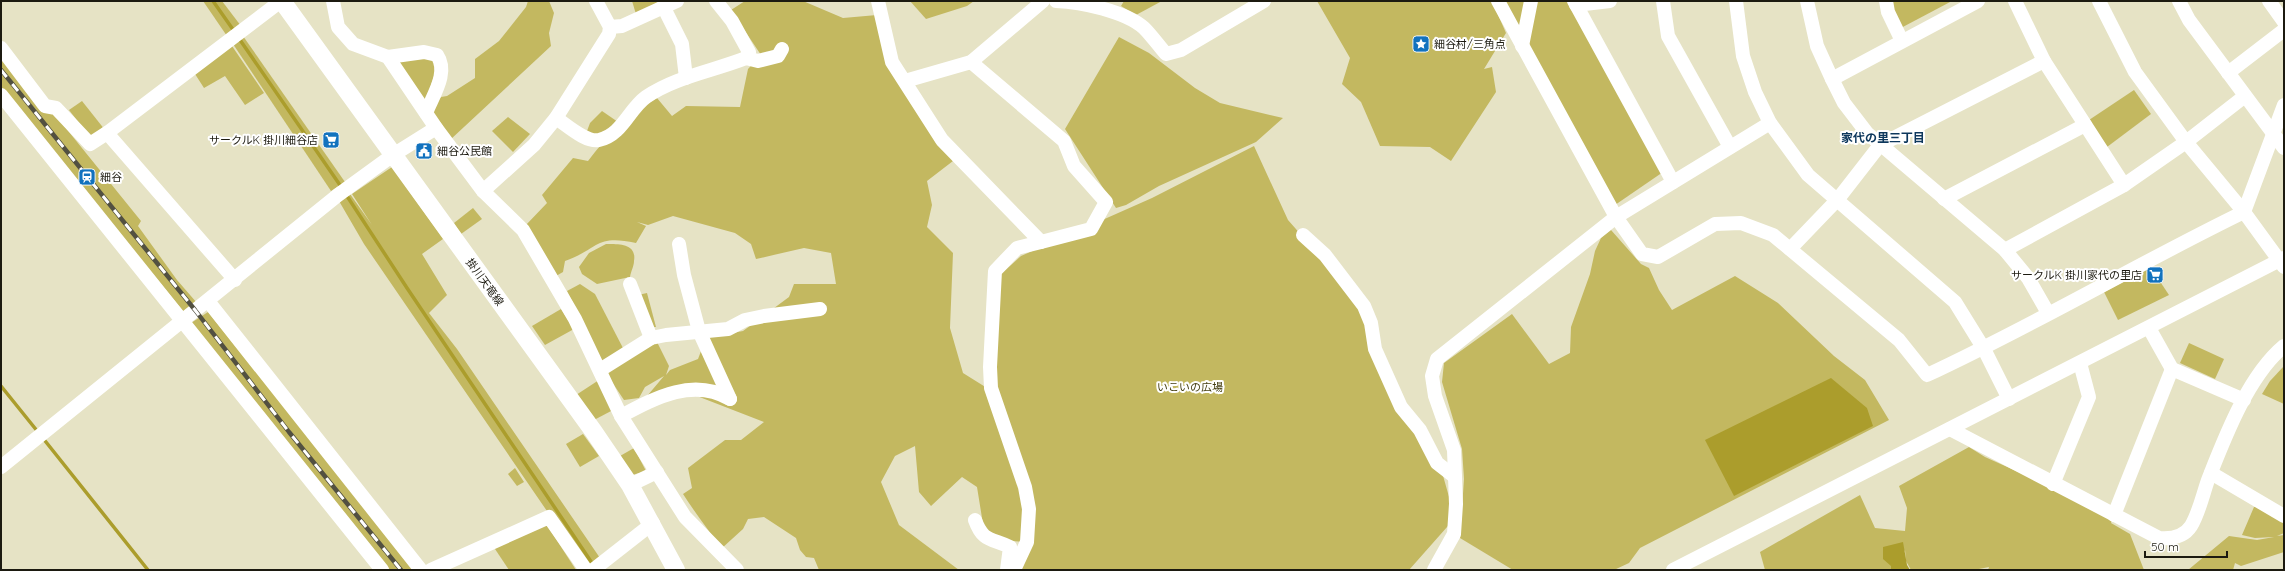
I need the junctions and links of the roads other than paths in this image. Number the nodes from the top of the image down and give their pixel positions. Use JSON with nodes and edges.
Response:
{"nodes":[{"id":1,"x":281,"y":1,"type":"edge"},
{"id":2,"x":333,"y":1,"type":"edge"},
{"id":3,"x":596,"y":1,"type":"edge"},
{"id":4,"x":677,"y":1,"type":"edge"},
{"id":5,"x":716,"y":1,"type":"edge"},
{"id":6,"x":878,"y":1,"type":"edge"},
{"id":7,"x":1043,"y":1,"type":"edge"},
{"id":8,"x":1056,"y":1,"type":"edge"},
{"id":9,"x":1264,"y":1,"type":"edge"},
{"id":10,"x":1498,"y":1,"type":"edge"},
{"id":11,"x":1531,"y":1,"type":"edge"},
{"id":12,"x":1610,"y":1,"type":"edge"},
{"id":13,"x":1663,"y":1,"type":"edge"},
{"id":14,"x":1736,"y":1,"type":"edge"},
{"id":15,"x":1807,"y":1,"type":"edge"},
{"id":16,"x":1886,"y":1,"type":"edge"},
{"id":17,"x":1978,"y":1,"type":"edge"},
{"id":18,"x":2015,"y":1,"type":"edge"},
{"id":19,"x":2099,"y":1,"type":"edge"},
{"id":20,"x":2179,"y":1,"type":"edge"},
{"id":21,"x":2269,"y":1,"type":"edge"},
{"id":22,"x":1575,"y":3,"type":"edge"},
{"id":23,"x":664,"y":8,"type":"junction"},
{"id":24,"x":2284,"y":22,"type":"edge"},
{"id":25,"x":610,"y":27,"type":"junction"},
{"id":26,"x":2284,"y":30,"type":"edge"},
{"id":27,"x":1902,"y":41,"type":"junction"},
{"id":28,"x":1522,"y":46,"type":"junction"},
{"id":29,"x":1,"y":48,"type":"edge"},
{"id":30,"x":782,"y":49,"type":"dead end"},
{"id":31,"x":388,"y":57,"type":"junction"},
{"id":32,"x":746,"y":58,"type":"junction"},
{"id":33,"x":2044,"y":61,"type":"junction"},
{"id":34,"x":971,"y":62,"type":"junction"},
{"id":35,"x":2228,"y":73,"type":"junction"},
{"id":36,"x":686,"y":78,"type":"junction"},
{"id":37,"x":1832,"y":79,"type":"junction"},
{"id":38,"x":905,"y":81,"type":"junction"},
{"id":39,"x":1,"y":95,"type":"edge"},
{"id":40,"x":2244,"y":96,"type":"junction"},
{"id":41,"x":2284,"y":105,"type":"edge"},
{"id":42,"x":426,"y":113,"type":"junction"},
{"id":43,"x":556,"y":118,"type":"junction"},
{"id":44,"x":1770,"y":123,"type":"junction"},
{"id":45,"x":2085,"y":125,"type":"junction"},
{"id":46,"x":436,"y":128,"type":"junction"},
{"id":47,"x":107,"y":133,"type":"junction"},
{"id":48,"x":2272,"y":133,"type":"junction"},
{"id":49,"x":2186,"y":142,"type":"junction"},
{"id":50,"x":1880,"y":145,"type":"junction"},
{"id":51,"x":1730,"y":147,"type":"junction"},
{"id":52,"x":2284,"y":148,"type":"edge"},
{"id":53,"x":393,"y":155,"type":"junction"},
{"id":54,"x":1673,"y":182,"type":"junction"},
{"id":55,"x":2124,"y":185,"type":"junction"},
{"id":56,"x":483,"y":191,"type":"junction"},
{"id":57,"x":1944,"y":198,"type":"junction"},
{"id":58,"x":1838,"y":199,"type":"junction"},
{"id":59,"x":2244,"y":212,"type":"junction"},
{"id":60,"x":1616,"y":217,"type":"junction"},
{"id":61,"x":1303,"y":235,"type":"dead end"},
{"id":62,"x":1041,"y":242,"type":"junction"},
{"id":63,"x":679,"y":244,"type":"dead end"},
{"id":64,"x":1790,"y":249,"type":"junction"},
{"id":65,"x":2005,"y":250,"type":"junction"},
{"id":66,"x":2282,"y":262,"type":"edge"},
{"id":67,"x":235,"y":280,"type":"junction"},
{"id":68,"x":630,"y":284,"type":"dead end"},
{"id":69,"x":208,"y":301,"type":"junction"},
{"id":70,"x":820,"y":309,"type":"dead end"},
{"id":71,"x":2048,"y":313,"type":"junction"},
{"id":72,"x":182,"y":321,"type":"junction"},
{"id":73,"x":2149,"y":328,"type":"junction"},
{"id":74,"x":699,"y":331,"type":"junction"},
{"id":75,"x":651,"y":338,"type":"junction"},
{"id":76,"x":2284,"y":346,"type":"edge"},
{"id":77,"x":1984,"y":349,"type":"junction"},
{"id":78,"x":2080,"y":363,"type":"junction"},
{"id":79,"x":2172,"y":369,"type":"junction"},
{"id":80,"x":600,"y":370,"type":"junction"},
{"id":81,"x":2010,"y":399,"type":"junction"},
{"id":82,"x":2244,"y":400,"type":"junction"},
{"id":83,"x":621,"y":416,"type":"junction"},
{"id":84,"x":1950,"y":429,"type":"junction"},
{"id":85,"x":1,"y":467,"type":"edge"},
{"id":86,"x":657,"y":472,"type":"junction"},
{"id":87,"x":2211,"y":473,"type":"junction"},
{"id":88,"x":1455,"y":477,"type":"junction"},
{"id":89,"x":2053,"y":484,"type":"junction"},
{"id":90,"x":630,"y":485,"type":"junction"},
{"id":91,"x":2114,"y":515,"type":"junction"},
{"id":92,"x":2284,"y":516,"type":"edge"},
{"id":93,"x":975,"y":520,"type":"dead end"},
{"id":94,"x":653,"y":523,"type":"junction"},
{"id":95,"x":598,"y":566,"type":"edge"},
{"id":96,"x":382,"y":570,"type":"edge"},
{"id":97,"x":421,"y":570,"type":"edge"},
{"id":98,"x":431,"y":570,"type":"edge"},
{"id":99,"x":586,"y":570,"type":"edge"},
{"id":100,"x":676,"y":570,"type":"edge"},
{"id":101,"x":737,"y":570,"type":"edge"},
{"id":102,"x":1007,"y":570,"type":"edge"},
{"id":103,"x":1014,"y":570,"type":"edge"},
{"id":104,"x":1434,"y":570,"type":"edge"},
{"id":105,"x":1673,"y":570,"type":"edge"}],
"edges":[{"from":1,"to":47,"type":"street"},
{"from":1,"to":53,"type":"main road","name":"掛川天竜線"},
{"from":2,"to":31,"type":"street"},
{"from":3,"to":25,"type":"street"},
{"from":4,"to":23,"type":"street"},
{"from":5,"to":32,"type":"street"},
{"from":6,"to":38,"type":"street"},
{"from":7,"to":34,"type":"street"},
{"from":8,"to":9,"type":"street"},
{"from":10,"to":28,"type":"street"},
{"from":11,"to":28,"type":"street"},
{"from":12,"to":22,"type":"street"},
{"from":13,"to":51,"type":"street"},
{"from":14,"to":44,"type":"street"},
{"from":15,"to":37,"type":"street"},
{"from":16,"to":27,"type":"street"},
{"from":17,"to":27,"type":"street"},
{"from":18,"to":33,"type":"street"},
{"from":19,"to":49,"type":"street"},
{"from":20,"to":35,"type":"street"},
{"from":21,"to":24,"type":"street"},
{"from":22,"to":54,"type":"street"},
{"from":23,"to":25,"type":"street"},
{"from":23,"to":36,"type":"street"},
{"from":25,"to":43,"type":"street"},
{"from":26,"to":35,"type":"street"},
{"from":27,"to":37,"type":"street"},
{"from":28,"to":60,"type":"street"},
{"from":29,"to":47,"type":"street"},
{"from":30,"to":32,"type":"street"},
{"from":31,"to":42,"type":"street"},
{"from":31,"to":42,"type":"street"},
{"from":32,"to":36,"type":"street"},
{"from":33,"to":45,"type":"street"},
{"from":33,"to":50,"type":"street"},
{"from":34,"to":38,"type":"street"},
{"from":34,"to":62,"type":"street"},
{"from":35,"to":40,"type":"street"},
{"from":36,"to":43,"type":"street"},
{"from":37,"to":50,"type":"street"},
{"from":38,"to":62,"type":"street"},
{"from":39,"to":72,"type":"street"},
{"from":40,"to":48,"type":"street"},
{"from":40,"to":49,"type":"street"},
{"from":41,"to":48,"type":"street"},
{"from":42,"to":46,"type":"street"},
{"from":43,"to":56,"type":"street"},
{"from":44,"to":51,"type":"street"},
{"from":44,"to":58,"type":"street"},
{"from":45,"to":55,"type":"street"},
{"from":45,"to":57,"type":"street"},
{"from":46,"to":53,"type":"street"},
{"from":46,"to":56,"type":"street"},
{"from":47,"to":67,"type":"street"},
{"from":48,"to":52,"type":"street"},
{"from":48,"to":59,"type":"street"},
{"from":49,"to":55,"type":"street"},
{"from":49,"to":59,"type":"street"},
{"from":50,"to":57,"type":"street"},
{"from":50,"to":58,"type":"street"},
{"from":51,"to":54,"type":"street"},
{"from":53,"to":67,"type":"street"},
{"from":53,"to":90,"type":"main road","name":"掛川天竜線"},
{"from":54,"to":60,"type":"street"},
{"from":55,"to":65,"type":"street"},
{"from":56,"to":80,"type":"street"},
{"from":57,"to":65,"type":"street"},
{"from":58,"to":64,"type":"street"},
{"from":58,"to":77,"type":"street"},
{"from":59,"to":66,"type":"street"},
{"from":59,"to":71,"type":"street"},
{"from":60,"to":64,"type":"street"},
{"from":60,"to":88,"type":"street"},
{"from":61,"to":88,"type":"street"},
{"from":62,"to":103,"type":"street"},
{"from":63,"to":74,"type":"street"},
{"from":64,"to":77,"type":"street"},
{"from":65,"to":71,"type":"street"},
{"from":66,"to":73,"type":"street"},
{"from":67,"to":69,"type":"street"},
{"from":68,"to":75,"type":"street"},
{"from":69,"to":72,"type":"street"},
{"from":69,"to":97,"type":"street"},
{"from":70,"to":74,"type":"street"},
{"from":71,"to":77,"type":"street"},
{"from":72,"to":85,"type":"street"},
{"from":72,"to":96,"type":"street"},
{"from":73,"to":78,"type":"street"},
{"from":73,"to":79,"type":"street"},
{"from":74,"to":75,"type":"street"},
{"from":74,"to":83,"type":"street"},
{"from":75,"to":80,"type":"street"},
{"from":76,"to":82,"type":"street"},
{"from":77,"to":81,"type":"street"},
{"from":78,"to":81,"type":"street"},
{"from":78,"to":89,"type":"street"},
{"from":79,"to":82,"type":"street"},
{"from":79,"to":91,"type":"street"},
{"from":80,"to":83,"type":"street"},
{"from":81,"to":84,"type":"street"},
{"from":82,"to":87,"type":"street"},
{"from":83,"to":86,"type":"street"},
{"from":84,"to":89,"type":"street"},
{"from":84,"to":105,"type":"street"},
{"from":86,"to":90,"type":"street"},
{"from":86,"to":101,"type":"street"},
{"from":87,"to":91,"type":"street"},
{"from":87,"to":92,"type":"street"},
{"from":88,"to":104,"type":"street"},
{"from":89,"to":91,"type":"street"},
{"from":90,"to":94,"type":"main road","name":"掛川天竜線"},
{"from":93,"to":102,"type":"street"},
{"from":94,"to":95,"type":"street"},
{"from":94,"to":100,"type":"main road","name":"掛川天竜線"},
{"from":98,"to":99,"type":"street"}]}
